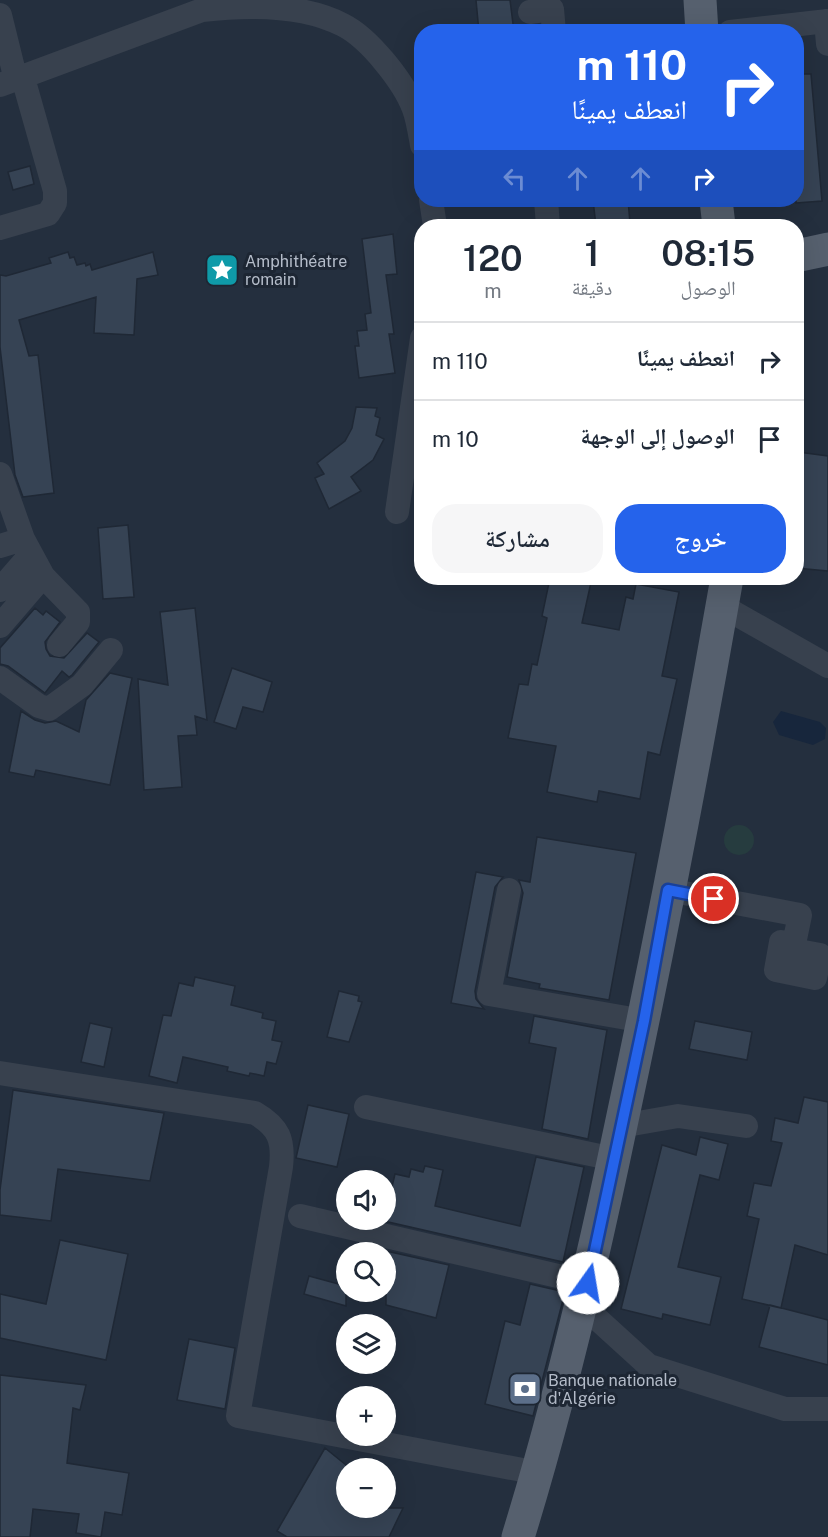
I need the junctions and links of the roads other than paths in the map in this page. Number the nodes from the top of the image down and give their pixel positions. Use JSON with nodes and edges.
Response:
{"nodes":[{"id":1,"x":700,"y":0,"type":"edge"},
{"id":2,"x":278,"y":5,"type":"edge"},
{"id":3,"x":0,"y":15,"type":"edge"},
{"id":4,"x":531,"y":15,"type":"edge"},
{"id":5,"x":553,"y":24,"type":"edge"},
{"id":6,"x":702,"y":24,"type":"edge"},
{"id":7,"x":827,"y":29,"type":"edge"},
{"id":8,"x":804,"y":30,"type":"edge"},
{"id":9,"x":13,"y":81,"type":"edge"},
{"id":10,"x":414,"y":108,"type":"edge"},
{"id":11,"x":0,"y":228,"type":"edge"},
{"id":12,"x":828,"y":249,"type":"edge"},
{"id":13,"x":804,"y":254,"type":"edge"},
{"id":14,"x":414,"y":394,"type":"edge"},
{"id":15,"x":0,"y":474,"type":"edge"},
{"id":16,"x":397,"y":512,"type":"dead end"},
{"id":17,"x":0,"y":546,"type":"edge"},
{"id":18,"x":27,"y":547,"type":"junction"},
{"id":19,"x":43,"y":576,"type":"junction"},
{"id":20,"x":0,"y":590,"type":"edge"},
{"id":21,"x":725,"y":592,"type":"edge"},
{"id":22,"x":0,"y":627,"type":"edge"},
{"id":23,"x":58,"y":645,"type":"dead end"},
{"id":24,"x":111,"y":650,"type":"dead end"},
{"id":25,"x":828,"y":666,"type":"edge"},
{"id":26,"x":0,"y":678,"type":"edge"},
{"id":27,"x":508,"y":890,"type":"dead end"},
{"id":28,"x":668,"y":890,"type":"junction"},
{"id":29,"x":794,"y":944,"type":"dead end"},
{"id":30,"x":644,"y":1021,"type":"junction"},
{"id":31,"x":0,"y":1073,"type":"edge"},
{"id":32,"x":366,"y":1107,"type":"dead end"},
{"id":33,"x":621,"y":1126,"type":"junction"},
{"id":34,"x":746,"y":1126,"type":"dead end"},
{"id":35,"x":614,"y":1158,"type":"junction"},
{"id":36,"x":300,"y":1216,"type":"dead end"},
{"id":37,"x":585,"y":1294,"type":"junction"},
{"id":38,"x":828,"y":1409,"type":"edge"},
{"id":39,"x":538,"y":1473,"type":"junction"},
{"id":40,"x":518,"y":1537,"type":"edge"}],
"edges":[{"from":1,"to":6,"type":"main road"},
{"from":2,"to":9,"type":"street"},
{"from":2,"to":10,"type":"street"},
{"from":3,"to":9,"type":"street"},
{"from":4,"to":5,"type":"street"},
{"from":7,"to":8,"type":"street"},
{"from":9,"to":11,"type":"street"},
{"from":12,"to":13,"type":"main road"},
{"from":14,"to":16,"type":"street"},
{"from":15,"to":18,"type":"street"},
{"from":17,"to":18,"type":"street"},
{"from":18,"to":19,"type":"street"},
{"from":18,"to":20,"type":"street"},
{"from":19,"to":22,"type":"street"},
{"from":19,"to":23,"type":"street"},
{"from":21,"to":25,"type":"street"},
{"from":21,"to":28,"type":"main road"},
{"from":24,"to":26,"type":"street"},
{"from":27,"to":30,"type":"street"},
{"from":28,"to":29,"type":"street"},
{"from":28,"to":30,"type":"main road"},
{"from":30,"to":33,"type":"main road"},
{"from":31,"to":39,"type":"street"},
{"from":32,"to":35,"type":"street"},
{"from":33,"to":34,"type":"street"},
{"from":33,"to":35,"type":"main road"},
{"from":35,"to":37,"type":"main road"},
{"from":36,"to":37,"type":"street"},
{"from":37,"to":38,"type":"street"},
{"from":37,"to":39,"type":"main road"},
{"from":39,"to":40,"type":"main road"}]}
